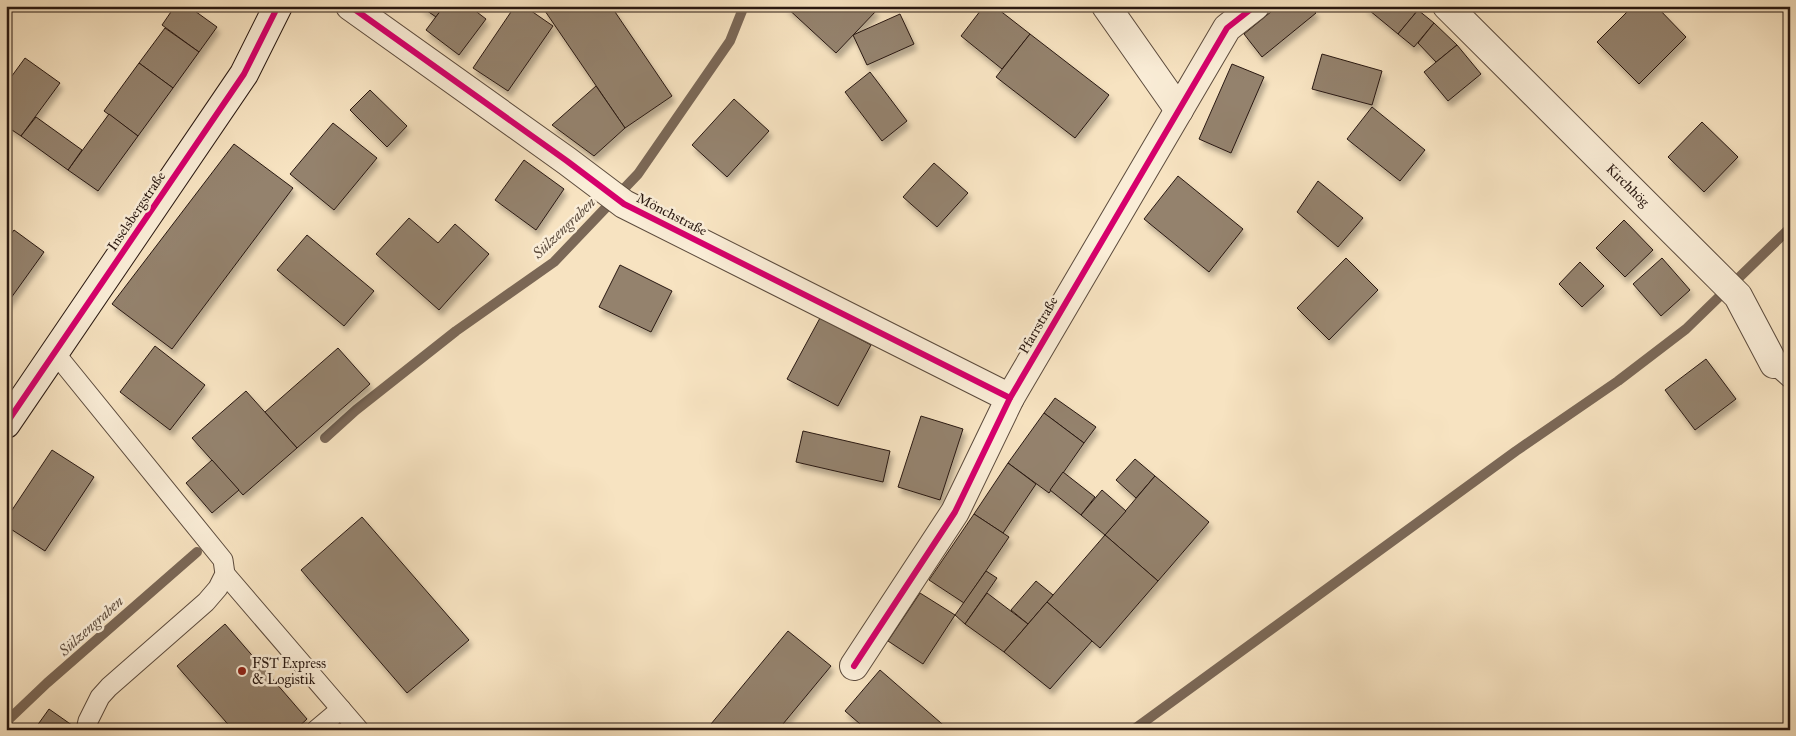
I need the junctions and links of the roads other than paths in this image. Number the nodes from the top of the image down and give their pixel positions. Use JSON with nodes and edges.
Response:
{"nodes":[{"id":1,"x":278,"y":6,"type":"edge"},
{"id":2,"x":350,"y":6,"type":"edge"},
{"id":3,"x":1106,"y":6,"type":"edge"},
{"id":4,"x":1255,"y":6,"type":"edge"},
{"id":5,"x":1447,"y":6,"type":"edge"},
{"id":6,"x":1179,"y":110,"type":"junction"},
{"id":7,"x":55,"y":353,"type":"junction"},
{"id":8,"x":1782,"y":371,"type":"edge"},
{"id":9,"x":1010,"y":398,"type":"junction"},
{"id":10,"x":6,"y":424,"type":"edge"},
{"id":11,"x":225,"y":574,"type":"junction"},
{"id":12,"x":854,"y":666,"type":"dead end"},
{"id":13,"x":341,"y":709,"type":"junction"},
{"id":14,"x":86,"y":730,"type":"edge"},
{"id":15,"x":316,"y":730,"type":"edge"},
{"id":16,"x":359,"y":730,"type":"edge"}],
"edges":[{"from":1,"to":7,"type":"street","name":"Inselsbergstraße"},
{"from":2,"to":9,"type":"street","name":"Mönchstraße"},
{"from":3,"to":6,"type":"street"},
{"from":4,"to":6,"type":"street","name":"Pfarrstraße"},
{"from":5,"to":8,"type":"street","name":"Kirchhög"},
{"from":6,"to":9,"type":"street","name":"Pfarrstraße"},
{"from":7,"to":10,"type":"street","name":"Inselsbergstraße"},
{"from":7,"to":11,"type":"lane"},
{"from":9,"to":12,"type":"street","name":"Pfarrstraße"},
{"from":11,"to":13,"type":"lane"},
{"from":11,"to":14,"type":"lane"},
{"from":13,"to":15,"type":"lane"},
{"from":13,"to":16,"type":"lane"}]}
